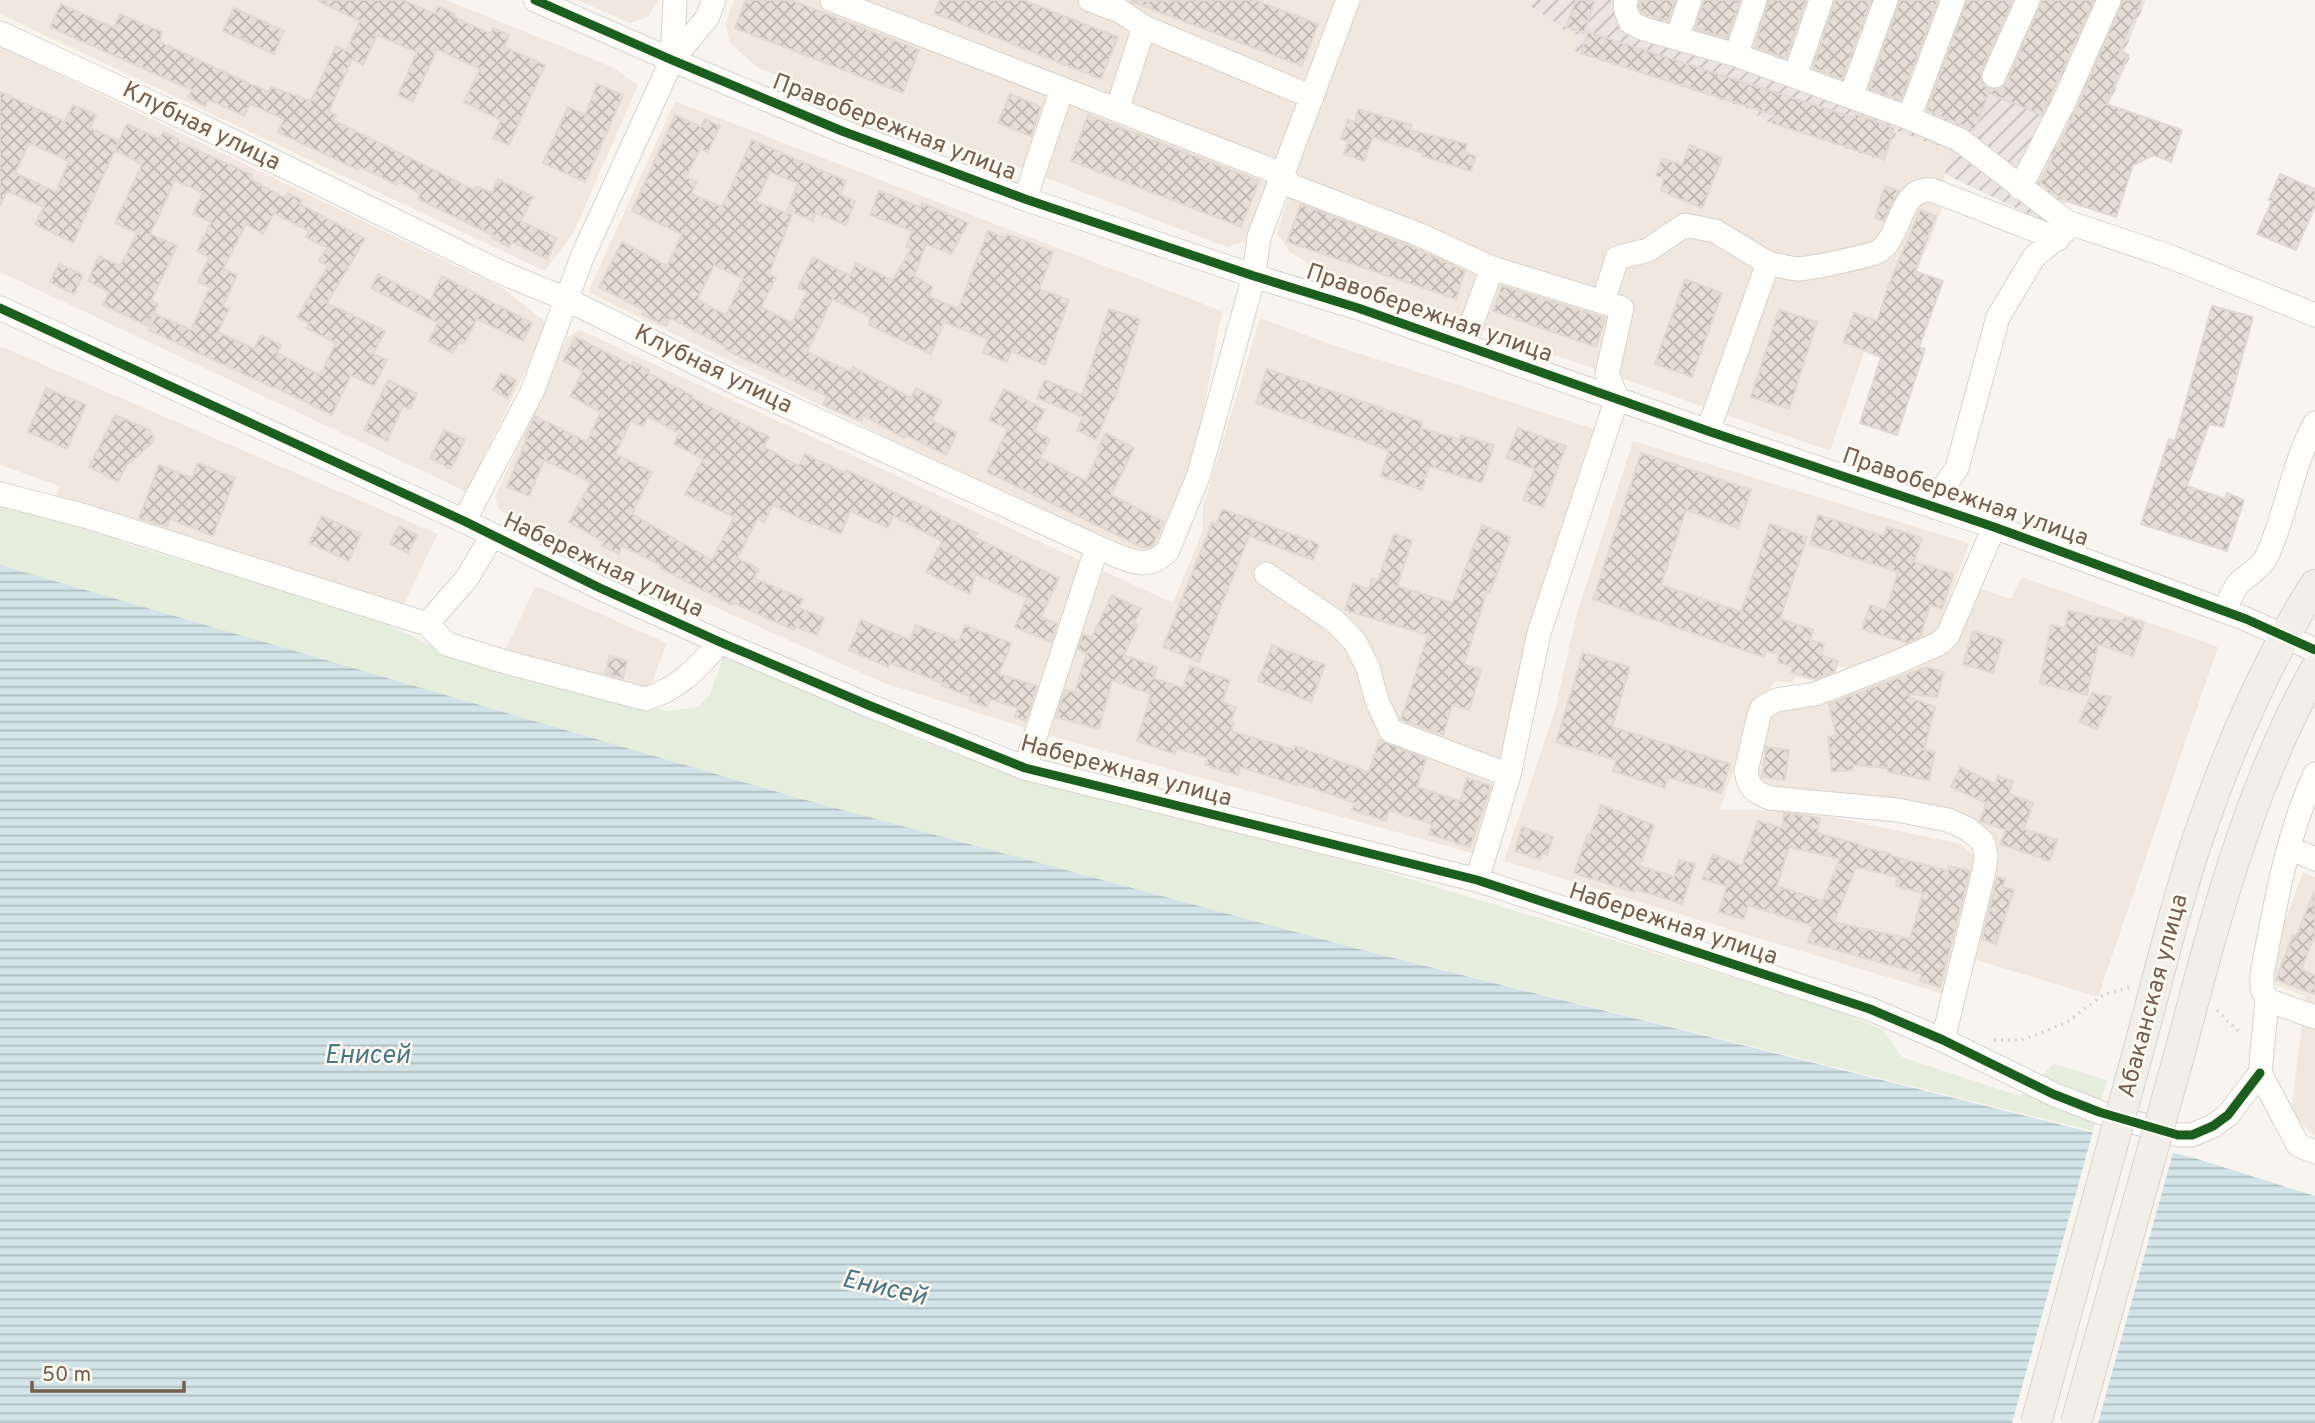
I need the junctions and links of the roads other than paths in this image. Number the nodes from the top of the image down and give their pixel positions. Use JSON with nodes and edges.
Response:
{"nodes":[{"id":1,"x":535,"y":0,"type":"edge"},
{"id":2,"x":675,"y":0,"type":"edge"},
{"id":3,"x":715,"y":0,"type":"edge"},
{"id":4,"x":832,"y":0,"type":"edge"},
{"id":5,"x":1090,"y":0,"type":"edge"},
{"id":6,"x":1348,"y":0,"type":"edge"},
{"id":7,"x":1626,"y":0,"type":"edge"},
{"id":8,"x":1690,"y":0,"type":"edge"},
{"id":9,"x":1755,"y":0,"type":"edge"},
{"id":10,"x":1821,"y":0,"type":"edge"},
{"id":11,"x":1886,"y":0,"type":"edge"},
{"id":12,"x":1953,"y":0,"type":"edge"},
{"id":13,"x":2028,"y":0,"type":"edge"},
{"id":14,"x":2109,"y":0,"type":"edge"},
{"id":15,"x":1122,"y":5,"type":"edge"},
{"id":16,"x":1144,"y":27,"type":"junction"},
{"id":17,"x":0,"y":33,"type":"edge"},
{"id":18,"x":1677,"y":38,"type":"junction"},
{"id":19,"x":1736,"y":55,"type":"junction"},
{"id":20,"x":672,"y":60,"type":"junction"},
{"id":21,"x":1795,"y":76,"type":"junction"},
{"id":22,"x":1994,"y":76,"type":"dead end"},
{"id":23,"x":1062,"y":89,"type":"junction"},
{"id":24,"x":1851,"y":96,"type":"junction"},
{"id":25,"x":1311,"y":97,"type":"junction"},
{"id":26,"x":1116,"y":110,"type":"junction"},
{"id":27,"x":1909,"y":118,"type":"junction"},
{"id":28,"x":1282,"y":174,"type":"junction"},
{"id":29,"x":2021,"y":188,"type":"junction"},
{"id":30,"x":1025,"y":199,"type":"junction"},
{"id":31,"x":2065,"y":231,"type":"junction"},
{"id":32,"x":1768,"y":263,"type":"junction"},
{"id":33,"x":1492,"y":268,"type":"junction"},
{"id":34,"x":1254,"y":276,"type":"junction"},
{"id":35,"x":566,"y":299,"type":"junction"},
{"id":36,"x":1604,"y":302,"type":"junction"},
{"id":37,"x":0,"y":309,"type":"edge"},
{"id":38,"x":2315,"y":315,"type":"edge"},
{"id":39,"x":1464,"y":345,"type":"junction"},
{"id":40,"x":1617,"y":398,"type":"junction"},
{"id":41,"x":2315,"y":422,"type":"edge"},
{"id":42,"x":1708,"y":430,"type":"junction"},
{"id":43,"x":0,"y":494,"type":"edge"},
{"id":44,"x":1931,"y":506,"type":"junction"},
{"id":45,"x":464,"y":521,"type":"junction"},
{"id":46,"x":1994,"y":527,"type":"junction"},
{"id":47,"x":492,"y":536,"type":"junction"},
{"id":48,"x":1097,"y":547,"type":"junction"},
{"id":49,"x":1266,"y":574,"type":"dead end"},
{"id":50,"x":2315,"y":584,"type":"edge"},
{"id":51,"x":2225,"y":611,"type":"junction"},
{"id":52,"x":427,"y":624,"type":"junction"},
{"id":53,"x":2286,"y":636,"type":"junction"},
{"id":54,"x":720,"y":642,"type":"junction"},
{"id":55,"x":2315,"y":650,"type":"edge"},
{"id":56,"x":2315,"y":670,"type":"edge"},
{"id":57,"x":1025,"y":768,"type":"junction"},
{"id":58,"x":2315,"y":774,"type":"edge"},
{"id":59,"x":1509,"y":775,"type":"junction"},
{"id":60,"x":2290,"y":848,"type":"junction"},
{"id":61,"x":2315,"y":859,"type":"edge"},
{"id":62,"x":1477,"y":880,"type":"junction"},
{"id":63,"x":2267,"y":1000,"type":"junction"},
{"id":64,"x":2315,"y":1017,"type":"edge"},
{"id":65,"x":1943,"y":1040,"type":"junction"},
{"id":66,"x":2260,"y":1073,"type":"junction"},
{"id":67,"x":2315,"y":1153,"type":"edge"},
{"id":68,"x":2036,"y":1423,"type":"edge"},
{"id":69,"x":2076,"y":1423,"type":"edge"}],
"edges":[{"from":1,"to":20,"type":"street","name":"Правобережная улица"},
{"from":2,"to":20,"type":"street"},
{"from":3,"to":20,"type":"street"},
{"from":4,"to":23,"type":"street"},
{"from":5,"to":15,"type":"street"},
{"from":6,"to":25,"type":"street","name":"Клубная улица"},
{"from":7,"to":18,"type":"street"},
{"from":8,"to":18,"type":"street"},
{"from":9,"to":19,"type":"street"},
{"from":10,"to":21,"type":"street"},
{"from":11,"to":24,"type":"street"},
{"from":12,"to":27,"type":"street"},
{"from":13,"to":22,"type":"street"},
{"from":14,"to":29,"type":"street"},
{"from":15,"to":16,"type":"street"},
{"from":16,"to":25,"type":"street"},
{"from":16,"to":26,"type":"street"},
{"from":17,"to":35,"type":"street","name":"Клубная улица"},
{"from":18,"to":19,"type":"street"},
{"from":19,"to":21,"type":"street"},
{"from":20,"to":30,"type":"street","name":"Правобережная улица"},
{"from":20,"to":35,"type":"street"},
{"from":21,"to":24,"type":"street"},
{"from":23,"to":26,"type":"street"},
{"from":23,"to":30,"type":"street"},
{"from":24,"to":27,"type":"street"},
{"from":25,"to":28,"type":"street","name":"Клубная улица"},
{"from":26,"to":28,"type":"street"},
{"from":27,"to":29,"type":"street"},
{"from":28,"to":33,"type":"street"},
{"from":28,"to":34,"type":"street","name":"Клубная улица"},
{"from":29,"to":31,"type":"street"},
{"from":30,"to":34,"type":"street","name":"Правобережная улица"},
{"from":31,"to":32,"type":"street"},
{"from":31,"to":38,"type":"street"},
{"from":31,"to":44,"type":"street"},
{"from":32,"to":36,"type":"street"},
{"from":32,"to":42,"type":"street"},
{"from":33,"to":36,"type":"street"},
{"from":33,"to":39,"type":"street"},
{"from":34,"to":39,"type":"street","name":"Правобережная улица"},
{"from":34,"to":48,"type":"street","name":"Клубная улица"},
{"from":35,"to":45,"type":"street"},
{"from":35,"to":48,"type":"street","name":"Клубная улица"},
{"from":36,"to":40,"type":"street"},
{"from":37,"to":45,"type":"street","name":"Набережная улица"},
{"from":39,"to":40,"type":"street","name":"Правобережная улица"},
{"from":40,"to":42,"type":"street","name":"Правобережная улица"},
{"from":40,"to":59,"type":"street"},
{"from":41,"to":51,"type":"street"},
{"from":42,"to":44,"type":"street","name":"Правобережная улица"},
{"from":43,"to":52,"type":"street"},
{"from":44,"to":46,"type":"street","name":"Правобережная улица"},
{"from":45,"to":47,"type":"street","name":"Набережная улица"},
{"from":46,"to":51,"type":"street","name":"Правобережная улица"},
{"from":46,"to":65,"type":"street"},
{"from":47,"to":52,"type":"street"},
{"from":47,"to":54,"type":"street","name":"Набережная улица"},
{"from":48,"to":57,"type":"street"},
{"from":49,"to":59,"type":"street"},
{"from":50,"to":53,"type":"main road","name":"Абаканская улица"},
{"from":51,"to":53,"type":"street","name":"Правобережная улица"},
{"from":52,"to":54,"type":"street"},
{"from":53,"to":55,"type":"street","name":"Правобережная улица"},
{"from":53,"to":68,"type":"main road","name":"Абаканская улица","bridge":true},
{"from":54,"to":57,"type":"street","name":"Набережная улица"},
{"from":56,"to":69,"type":"main road","name":"Абаканская улица","bridge":true},
{"from":57,"to":62,"type":"street","name":"Набережная улица"},
{"from":58,"to":60,"type":"street"},
{"from":59,"to":62,"type":"street"},
{"from":60,"to":61,"type":"street"},
{"from":60,"to":63,"type":"street"},
{"from":62,"to":65,"type":"street","name":"Набережная улица"},
{"from":63,"to":64,"type":"street"},
{"from":63,"to":66,"type":"street"},
{"from":65,"to":66,"type":"street","name":"Набережная улица"},
{"from":66,"to":67,"type":"street"}]}
